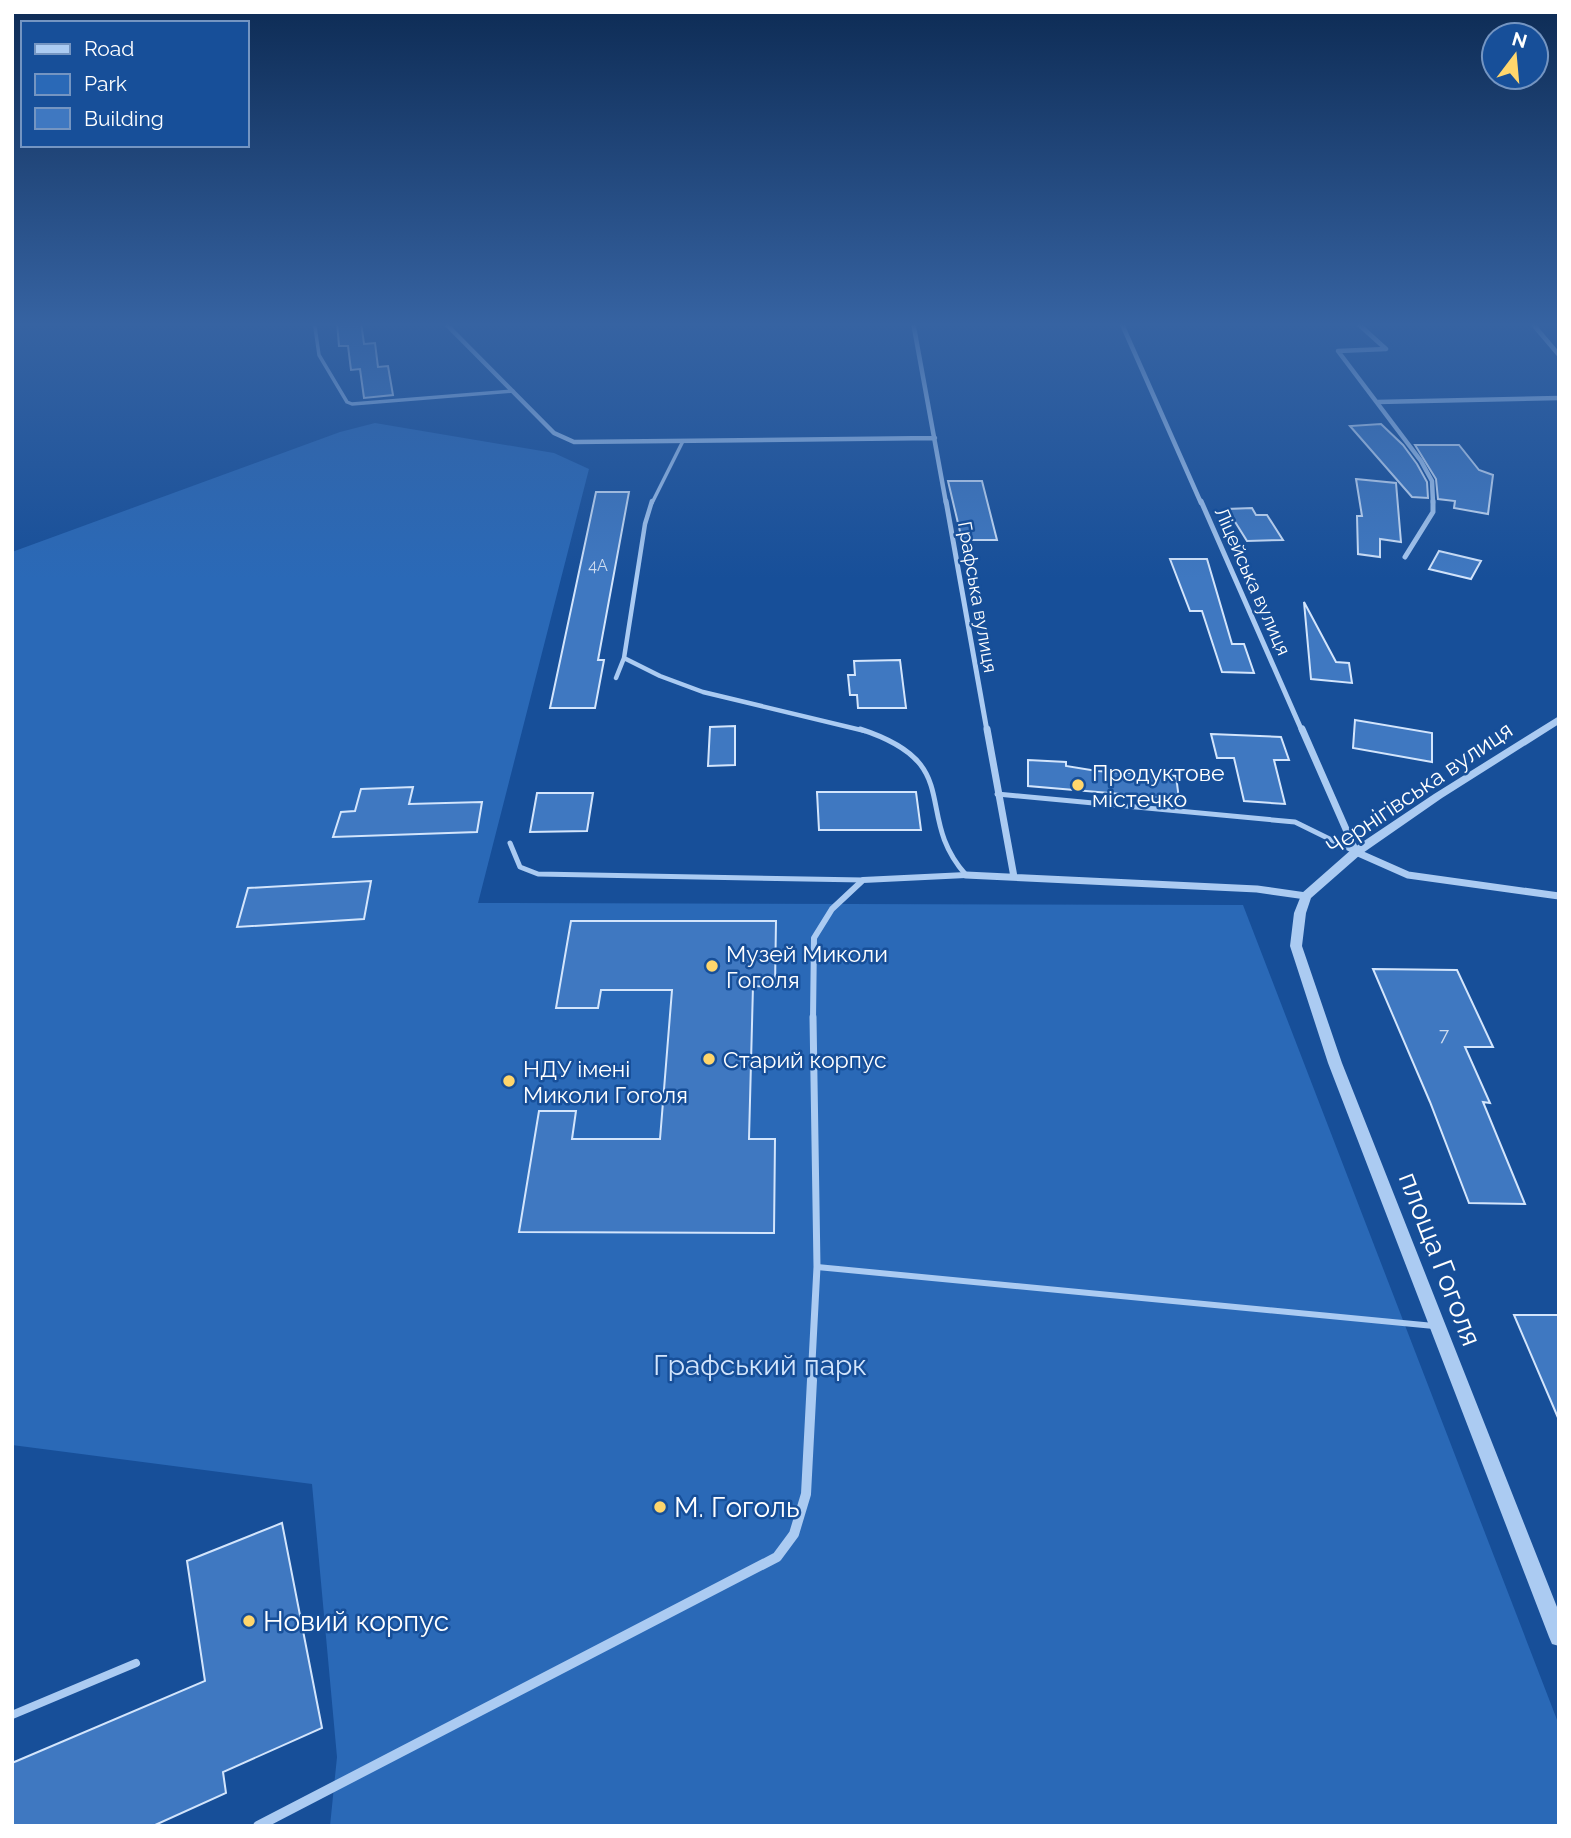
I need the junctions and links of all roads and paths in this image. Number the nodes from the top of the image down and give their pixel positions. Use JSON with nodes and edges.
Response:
{"nodes":[{"id":1,"x":529,"y":408,"type":"edge"},
{"id":2,"x":929,"y":408,"type":"edge"},
{"id":3,"x":1159,"y":408,"type":"edge"},
{"id":4,"x":1381,"y":408,"type":"edge"},
{"id":5,"x":935,"y":438,"type":"junction"},
{"id":6,"x":683,"y":441,"type":"junction"},
{"id":7,"x":1405,"y":557,"type":"dead end"},
{"id":8,"x":624,"y":658,"type":"junction"},
{"id":9,"x":616,"y":678,"type":"dead end"},
{"id":10,"x":1559,"y":719,"type":"edge"},
{"id":11,"x":997,"y":794,"type":"junction"},
{"id":12,"x":510,"y":843,"type":"dead end"},
{"id":13,"x":1356,"y":852,"type":"junction"},
{"id":14,"x":966,"y":875,"type":"junction"},
{"id":15,"x":1014,"y":877,"type":"junction"},
{"id":16,"x":863,"y":880,"type":"junction"},
{"id":17,"x":1306,"y":896,"type":"junction"},
{"id":18,"x":1559,"y":896,"type":"edge"},
{"id":19,"x":817,"y":1267,"type":"junction"},
{"id":20,"x":1438,"y":1326,"type":"junction"},
{"id":21,"x":1559,"y":1637,"type":"edge"},
{"id":22,"x":136,"y":1663,"type":"dead end"},
{"id":23,"x":12,"y":1715,"type":"edge"},
{"id":24,"x":258,"y":1826,"type":"edge"}],
"edges":[{"from":1,"to":6,"type":"street"},
{"from":2,"to":5,"type":"street","name":"Графська вулиця"},
{"from":3,"to":13,"type":"street","name":"Ліцейська вулиця"},
{"from":4,"to":7,"type":"street"},
{"from":5,"to":6,"type":"street"},
{"from":5,"to":11,"type":"street","name":"Графська вулиця"},
{"from":6,"to":8,"type":"lane"},
{"from":8,"to":9,"type":"lane"},
{"from":8,"to":14,"type":"lane"},
{"from":10,"to":13,"type":"street","name":"Чернігівська вулиця"},
{"from":11,"to":13,"type":"lane"},
{"from":11,"to":15,"type":"street","name":"Графська вулиця"},
{"from":12,"to":16,"type":"lane"},
{"from":13,"to":17,"type":"street","name":"Чернігівська вулиця"},
{"from":13,"to":18,"type":"street"},
{"from":14,"to":15,"type":"street"},
{"from":14,"to":16,"type":"street"},
{"from":15,"to":17,"type":"street"},
{"from":16,"to":19,"type":"street"},
{"from":17,"to":20,"type":"street","name":"площа Гоголя"},
{"from":19,"to":20,"type":"lane"},
{"from":19,"to":24,"type":"street"},
{"from":20,"to":21,"type":"street","name":"площа Гоголя"},
{"from":22,"to":23,"type":"lane"}]}
